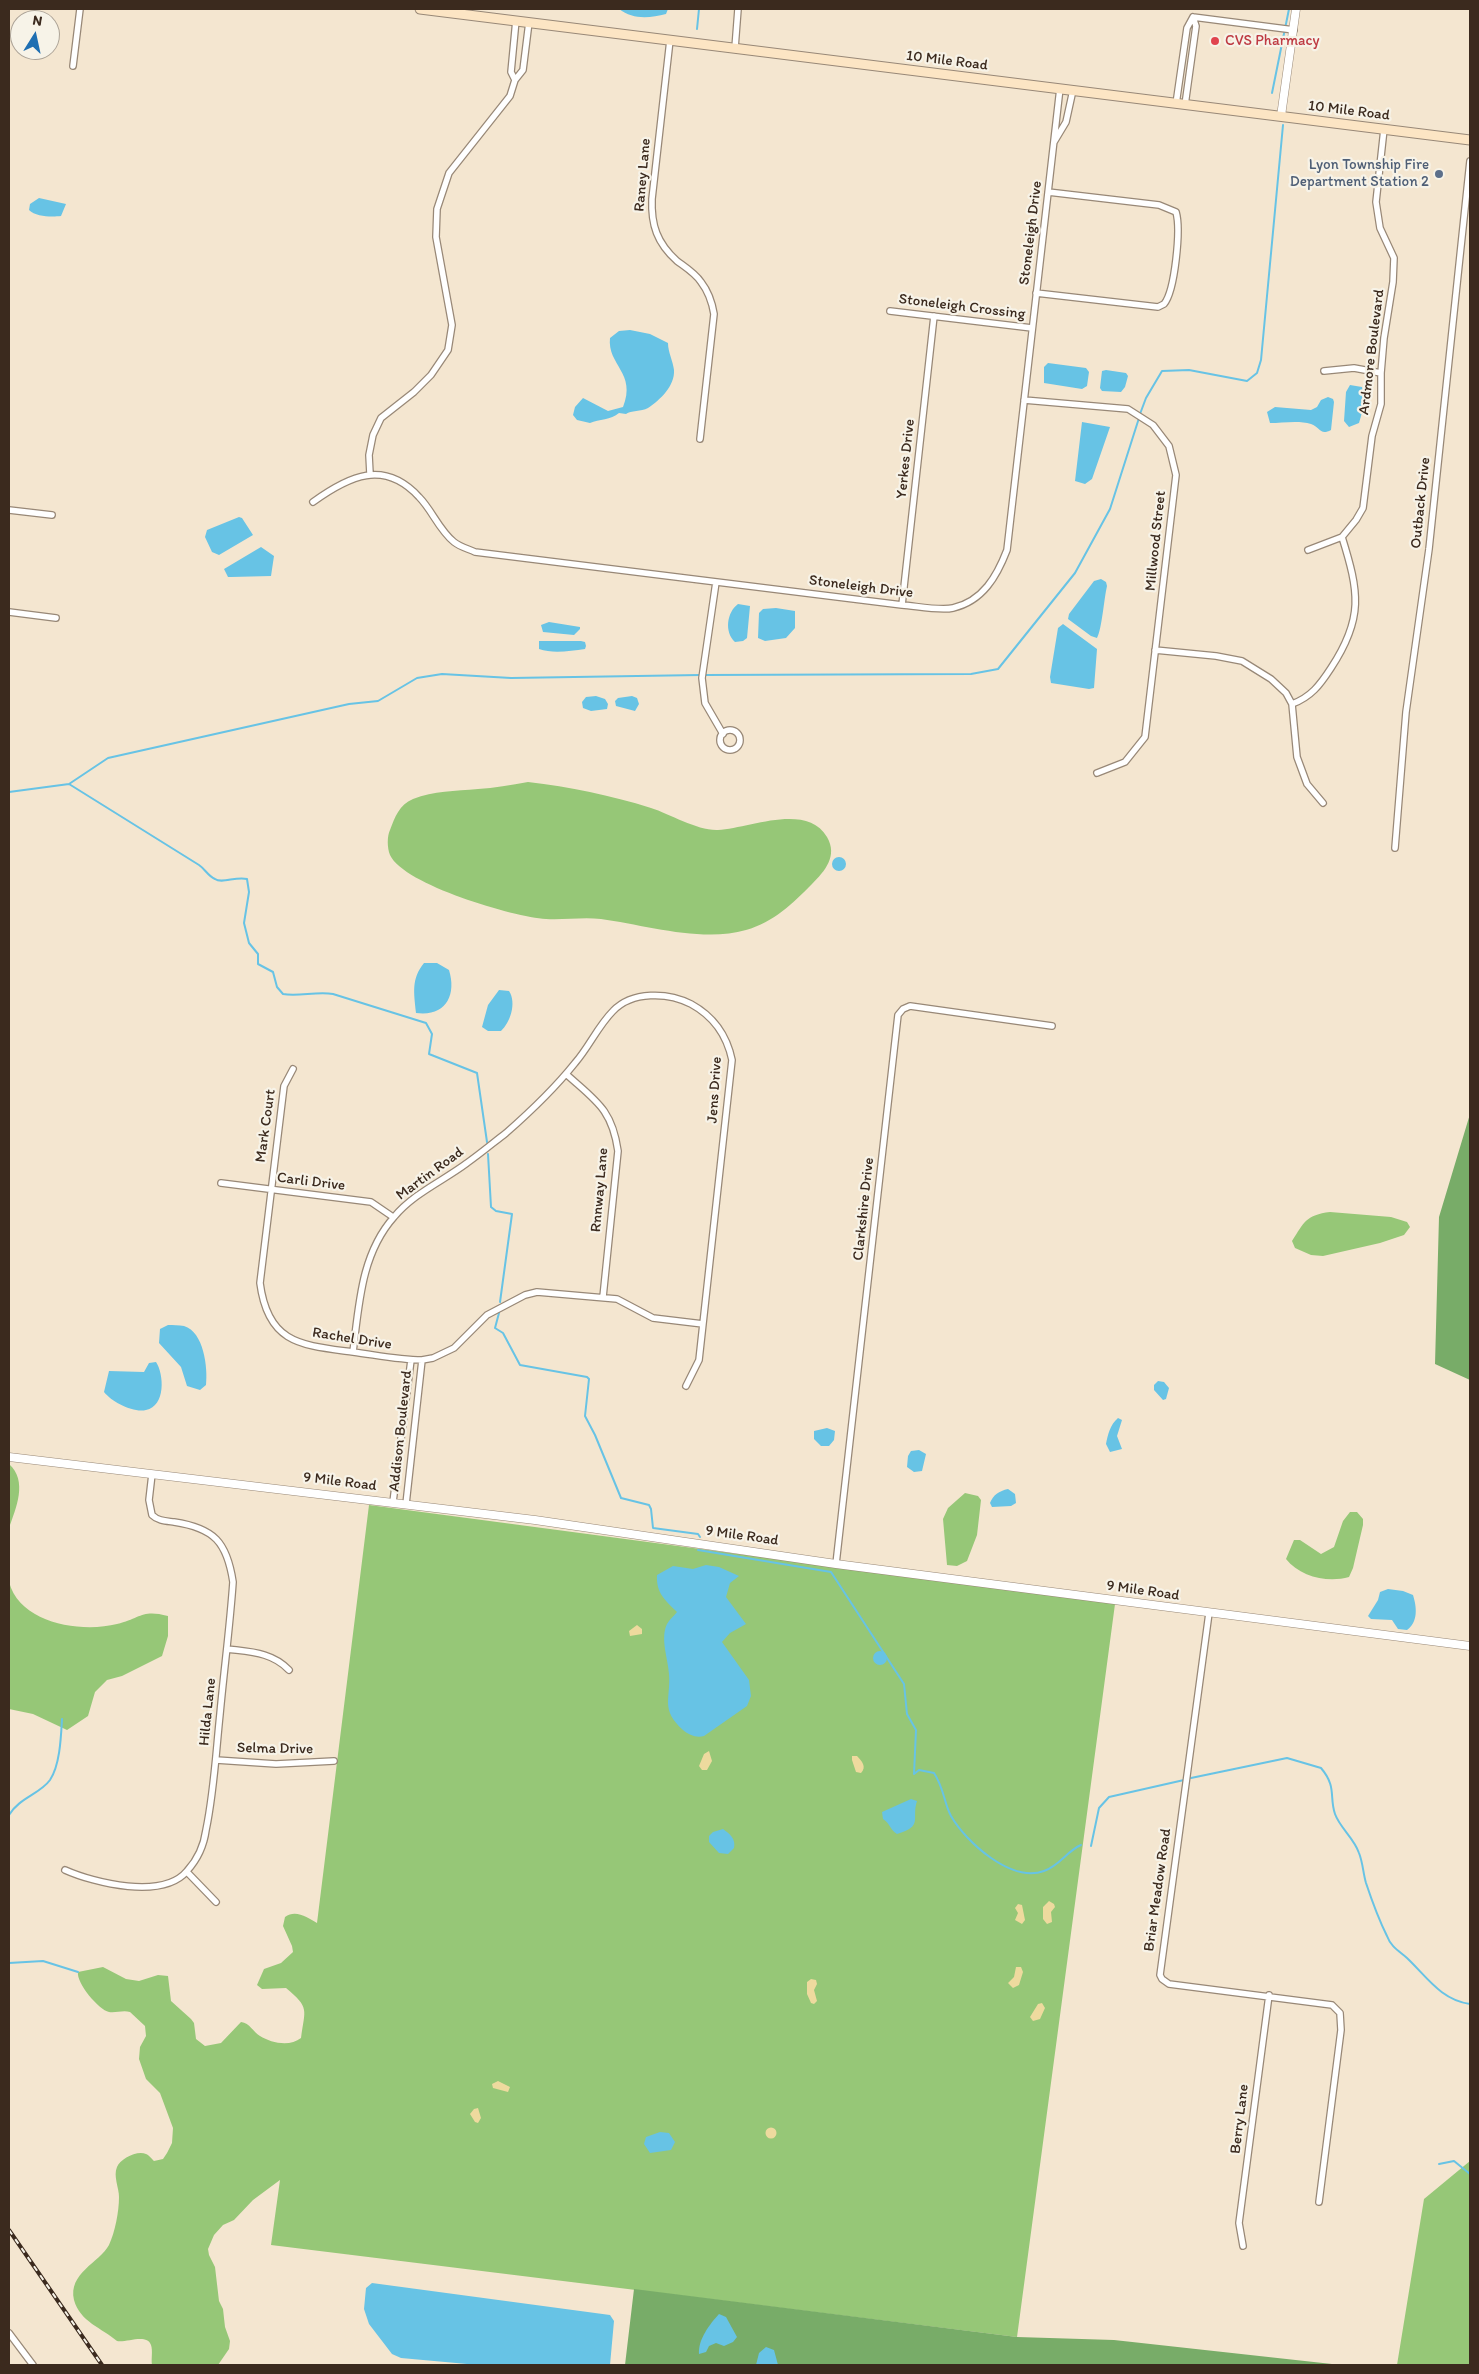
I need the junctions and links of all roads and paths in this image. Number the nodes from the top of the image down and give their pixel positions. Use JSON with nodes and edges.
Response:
{"nodes":[{"id":1,"x":80,"y":9,"type":"edge"},
{"id":2,"x":420,"y":9,"type":"edge"},
{"id":3,"x":738,"y":9,"type":"edge"},
{"id":4,"x":1296,"y":9,"type":"edge"},
{"id":5,"x":450,"y":10,"type":"edge"},
{"id":6,"x":516,"y":20,"type":"junction"},
{"id":7,"x":529,"y":22,"type":"junction"},
{"id":8,"x":1294,"y":30,"type":"junction"},
{"id":9,"x":670,"y":40,"type":"junction"},
{"id":10,"x":735,"y":48,"type":"junction"},
{"id":11,"x":72,"y":66,"type":"dead end"},
{"id":12,"x":515,"y":80,"type":"junction"},
{"id":13,"x":1060,"y":88,"type":"junction"},
{"id":14,"x":1073,"y":90,"type":"junction"},
{"id":15,"x":1181,"y":104,"type":"junction"},
{"id":16,"x":1281,"y":116,"type":"junction"},
{"id":17,"x":1384,"y":129,"type":"junction"},
{"id":18,"x":1470,"y":140,"type":"edge"},
{"id":19,"x":1054,"y":142,"type":"junction"},
{"id":20,"x":1470,"y":160,"type":"edge"},
{"id":21,"x":1048,"y":192,"type":"junction"},
{"id":22,"x":1036,"y":293,"type":"junction"},
{"id":23,"x":890,"y":311,"type":"dead end"},
{"id":24,"x":934,"y":316,"type":"junction"},
{"id":25,"x":1032,"y":328,"type":"junction"},
{"id":26,"x":1324,"y":371,"type":"dead end"},
{"id":27,"x":1381,"y":373,"type":"junction"},
{"id":28,"x":1024,"y":400,"type":"junction"},
{"id":29,"x":700,"y":439,"type":"dead end"},
{"id":30,"x":370,"y":474,"type":"junction"},
{"id":31,"x":313,"y":502,"type":"dead end"},
{"id":32,"x":9,"y":510,"type":"edge"},
{"id":33,"x":52,"y":515,"type":"dead end"},
{"id":34,"x":1342,"y":537,"type":"junction"},
{"id":35,"x":1308,"y":550,"type":"dead end"},
{"id":36,"x":716,"y":582,"type":"junction"},
{"id":37,"x":902,"y":605,"type":"junction"},
{"id":38,"x":9,"y":612,"type":"edge"},
{"id":39,"x":56,"y":618,"type":"dead end"},
{"id":40,"x":1155,"y":650,"type":"junction"},
{"id":41,"x":1292,"y":704,"type":"junction"},
{"id":42,"x":723,"y":734,"type":"dead end"},
{"id":43,"x":1097,"y":774,"type":"dead end"},
{"id":44,"x":1323,"y":803,"type":"dead end"},
{"id":45,"x":1395,"y":848,"type":"dead end"},
{"id":46,"x":1052,"y":1026,"type":"dead end"},
{"id":47,"x":293,"y":1069,"type":"dead end"},
{"id":48,"x":566,"y":1074,"type":"junction"},
{"id":49,"x":221,"y":1183,"type":"dead end"},
{"id":50,"x":270,"y":1189,"type":"junction"},
{"id":51,"x":393,"y":1217,"type":"junction"},
{"id":52,"x":603,"y":1297,"type":"junction"},
{"id":53,"x":703,"y":1324,"type":"junction"},
{"id":54,"x":353,"y":1352,"type":"junction"},
{"id":55,"x":411,"y":1360,"type":"junction"},
{"id":56,"x":422,"y":1360,"type":"junction"},
{"id":57,"x":686,"y":1386,"type":"dead end"},
{"id":58,"x":9,"y":1457,"type":"edge"},
{"id":59,"x":152,"y":1474,"type":"junction"},
{"id":60,"x":393,"y":1502,"type":"junction"},
{"id":61,"x":406,"y":1504,"type":"junction"},
{"id":62,"x":836,"y":1564,"type":"junction"},
{"id":63,"x":1209,"y":1613,"type":"junction"},
{"id":64,"x":1470,"y":1646,"type":"edge"},
{"id":65,"x":227,"y":1649,"type":"junction"},
{"id":66,"x":289,"y":1670,"type":"dead end"},
{"id":67,"x":216,"y":1760,"type":"junction"},
{"id":68,"x":334,"y":1761,"type":"dead end"},
{"id":69,"x":65,"y":1870,"type":"dead end"},
{"id":70,"x":186,"y":1872,"type":"junction"},
{"id":71,"x":216,"y":1902,"type":"dead end"},
{"id":72,"x":1269,"y":1995,"type":"junction"},
{"id":73,"x":1319,"y":2202,"type":"dead end"},
{"id":74,"x":1243,"y":2246,"type":"dead end"},
{"id":75,"x":9,"y":2333,"type":"edge"},
{"id":76,"x":33,"y":2365,"type":"edge"}],
"edges":[{"from":1,"to":11,"type":"street"},
{"from":2,"to":5,"type":"main road","name":"10 Mile Road"},
{"from":3,"to":10,"type":"street"},
{"from":4,"to":8,"type":"street"},
{"from":5,"to":6,"type":"main road","name":"10 Mile Road"},
{"from":6,"to":7,"type":"main road","name":"10 Mile Road"},
{"from":6,"to":12,"type":"street"},
{"from":7,"to":9,"type":"main road","name":"10 Mile Road"},
{"from":7,"to":12,"type":"street"},
{"from":8,"to":15,"type":"street"},
{"from":8,"to":16,"type":"street"},
{"from":9,"to":10,"type":"main road","name":"10 Mile Road"},
{"from":9,"to":29,"type":"street","name":"Raney Lane"},
{"from":10,"to":13,"type":"main road","name":"10 Mile Road"},
{"from":12,"to":30,"type":"street"},
{"from":13,"to":14,"type":"main road","name":"10 Mile Road"},
{"from":13,"to":19,"type":"street","name":"Stoneleigh Drive"},
{"from":14,"to":15,"type":"main road","name":"10 Mile Road"},
{"from":14,"to":19,"type":"street","name":"Stoneleigh Drive"},
{"from":15,"to":16,"type":"main road","name":"10 Mile Road"},
{"from":16,"to":17,"type":"main road","name":"10 Mile Road"},
{"from":17,"to":18,"type":"main road","name":"10 Mile Road"},
{"from":17,"to":27,"type":"street","name":"Ardmore Boulevard"},
{"from":19,"to":21,"type":"street","name":"Stoneleigh Drive"},
{"from":20,"to":45,"type":"street","name":"Outback Drive"},
{"from":21,"to":22,"type":"street","name":"Stoneleigh Drive"},
{"from":21,"to":22,"type":"street"},
{"from":22,"to":25,"type":"street","name":"Stoneleigh Drive"},
{"from":23,"to":24,"type":"street","name":"Stoneleigh Crossing"},
{"from":24,"to":25,"type":"street","name":"Stoneleigh Crossing"},
{"from":24,"to":37,"type":"street","name":"Yerkes Drive"},
{"from":25,"to":28,"type":"street","name":"Stoneleigh Drive"},
{"from":26,"to":27,"type":"street"},
{"from":27,"to":34,"type":"street","name":"Ardmore Boulevard"},
{"from":28,"to":37,"type":"street","name":"Stoneleigh Drive"},
{"from":28,"to":40,"type":"street","name":"Millwood Street"},
{"from":30,"to":31,"type":"street"},
{"from":30,"to":36,"type":"street","name":"Stoneleigh Drive"},
{"from":32,"to":33,"type":"street"},
{"from":34,"to":35,"type":"street"},
{"from":34,"to":41,"type":"street"},
{"from":36,"to":37,"type":"street","name":"Stoneleigh Drive"},
{"from":36,"to":42,"type":"street"},
{"from":38,"to":39,"type":"street"},
{"from":40,"to":41,"type":"street"},
{"from":40,"to":43,"type":"street","name":"Millwood Street"},
{"from":41,"to":44,"type":"street"},
{"from":46,"to":62,"type":"street","name":"Clarkshire Drive"},
{"from":47,"to":50,"type":"street","name":"Mark Court"},
{"from":48,"to":51,"type":"street","name":"Martin Road"},
{"from":48,"to":52,"type":"street","name":"Rnnway Lane"},
{"from":48,"to":53,"type":"street","name":"Jens Drive"},
{"from":49,"to":50,"type":"street","name":"Carli Drive"},
{"from":50,"to":51,"type":"street","name":"Carli Drive"},
{"from":50,"to":54,"type":"street","name":"Rachel Drive"},
{"from":51,"to":54,"type":"street","name":"Martin Road"},
{"from":52,"to":53,"type":"street","name":"Rachel Drive"},
{"from":52,"to":56,"type":"street","name":"Rachel Drive"},
{"from":53,"to":57,"type":"street","name":"Jens Drive"},
{"from":54,"to":55,"type":"street","name":"Rachel Drive"},
{"from":55,"to":56,"type":"street","name":"Rachel Drive"},
{"from":55,"to":60,"type":"street","name":"Addison Boulevard"},
{"from":56,"to":61,"type":"street","name":"Addison Boulevard"},
{"from":58,"to":59,"type":"street","name":"9 Mile Road"},
{"from":59,"to":60,"type":"street","name":"9 Mile Road"},
{"from":59,"to":65,"type":"street","name":"Hilda Lane"},
{"from":60,"to":61,"type":"street","name":"9 Mile Road"},
{"from":61,"to":62,"type":"street","name":"9 Mile Road"},
{"from":62,"to":63,"type":"street","name":"9 Mile Road"},
{"from":63,"to":64,"type":"street","name":"9 Mile Road"},
{"from":63,"to":72,"type":"street","name":"Briar Meadow Road"},
{"from":65,"to":66,"type":"street"},
{"from":65,"to":67,"type":"street","name":"Hilda Lane"},
{"from":67,"to":68,"type":"street","name":"Selma Drive"},
{"from":67,"to":70,"type":"street","name":"Hilda Lane"},
{"from":69,"to":70,"type":"street","name":"Hilda Lane"},
{"from":70,"to":71,"type":"street"},
{"from":72,"to":73,"type":"street","name":"Briar Meadow Road"},
{"from":72,"to":74,"type":"street","name":"Berry Lane"},
{"from":75,"to":76,"type":"street"}]}
